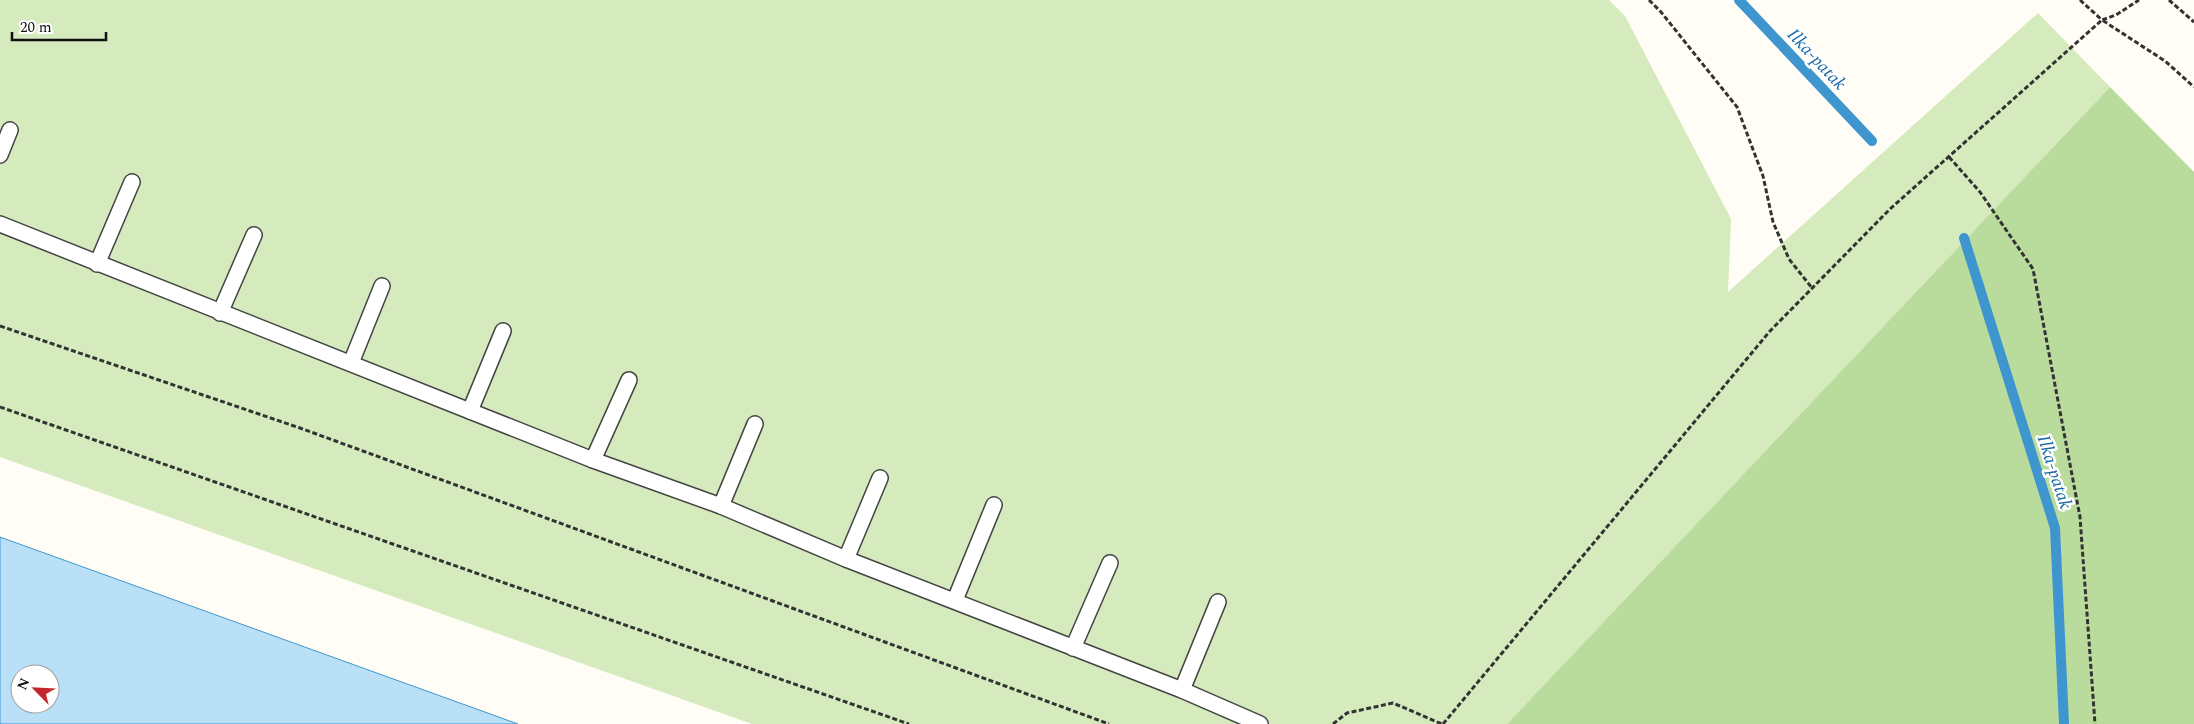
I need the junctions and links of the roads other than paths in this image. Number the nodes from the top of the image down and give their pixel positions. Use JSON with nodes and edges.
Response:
{"nodes":[{"id":1,"x":10,"y":130,"type":"dead end"},
{"id":2,"x":0,"y":155,"type":"edge"},
{"id":3,"x":132,"y":182,"type":"dead end"},
{"id":4,"x":0,"y":224,"type":"edge"},
{"id":5,"x":254,"y":235,"type":"dead end"},
{"id":6,"x":97,"y":264,"type":"junction"},
{"id":7,"x":382,"y":286,"type":"dead end"},
{"id":8,"x":220,"y":313,"type":"junction"},
{"id":9,"x":503,"y":332,"type":"dead end"},
{"id":10,"x":351,"y":363,"type":"junction"},
{"id":11,"x":629,"y":380,"type":"dead end"},
{"id":12,"x":470,"y":411,"type":"junction"},
{"id":13,"x":755,"y":424,"type":"dead end"},
{"id":14,"x":594,"y":460,"type":"junction"},
{"id":15,"x":880,"y":478,"type":"dead end"},
{"id":16,"x":994,"y":505,"type":"dead end"},
{"id":17,"x":721,"y":506,"type":"junction"},
{"id":18,"x":846,"y":559,"type":"junction"},
{"id":19,"x":1110,"y":563,"type":"dead end"},
{"id":20,"x":955,"y":600,"type":"junction"},
{"id":21,"x":1218,"y":602,"type":"dead end"},
{"id":22,"x":1073,"y":648,"type":"junction"},
{"id":23,"x":1182,"y":690,"type":"junction"},
{"id":24,"x":1260,"y":724,"type":"edge"}],
"edges":[{"from":1,"to":2,"type":"lane"},
{"from":3,"to":6,"type":"lane"},
{"from":4,"to":6,"type":"lane"},
{"from":5,"to":8,"type":"lane"},
{"from":6,"to":8,"type":"lane"},
{"from":7,"to":10,"type":"lane"},
{"from":8,"to":10,"type":"lane"},
{"from":9,"to":12,"type":"lane"},
{"from":10,"to":12,"type":"lane"},
{"from":11,"to":14,"type":"lane"},
{"from":12,"to":14,"type":"lane"},
{"from":13,"to":17,"type":"lane"},
{"from":14,"to":17,"type":"lane"},
{"from":15,"to":18,"type":"lane"},
{"from":16,"to":20,"type":"lane"},
{"from":17,"to":18,"type":"lane"},
{"from":18,"to":20,"type":"lane"},
{"from":19,"to":22,"type":"lane"},
{"from":20,"to":22,"type":"lane"},
{"from":21,"to":23,"type":"lane"},
{"from":22,"to":23,"type":"lane"},
{"from":23,"to":24,"type":"lane"}]}
